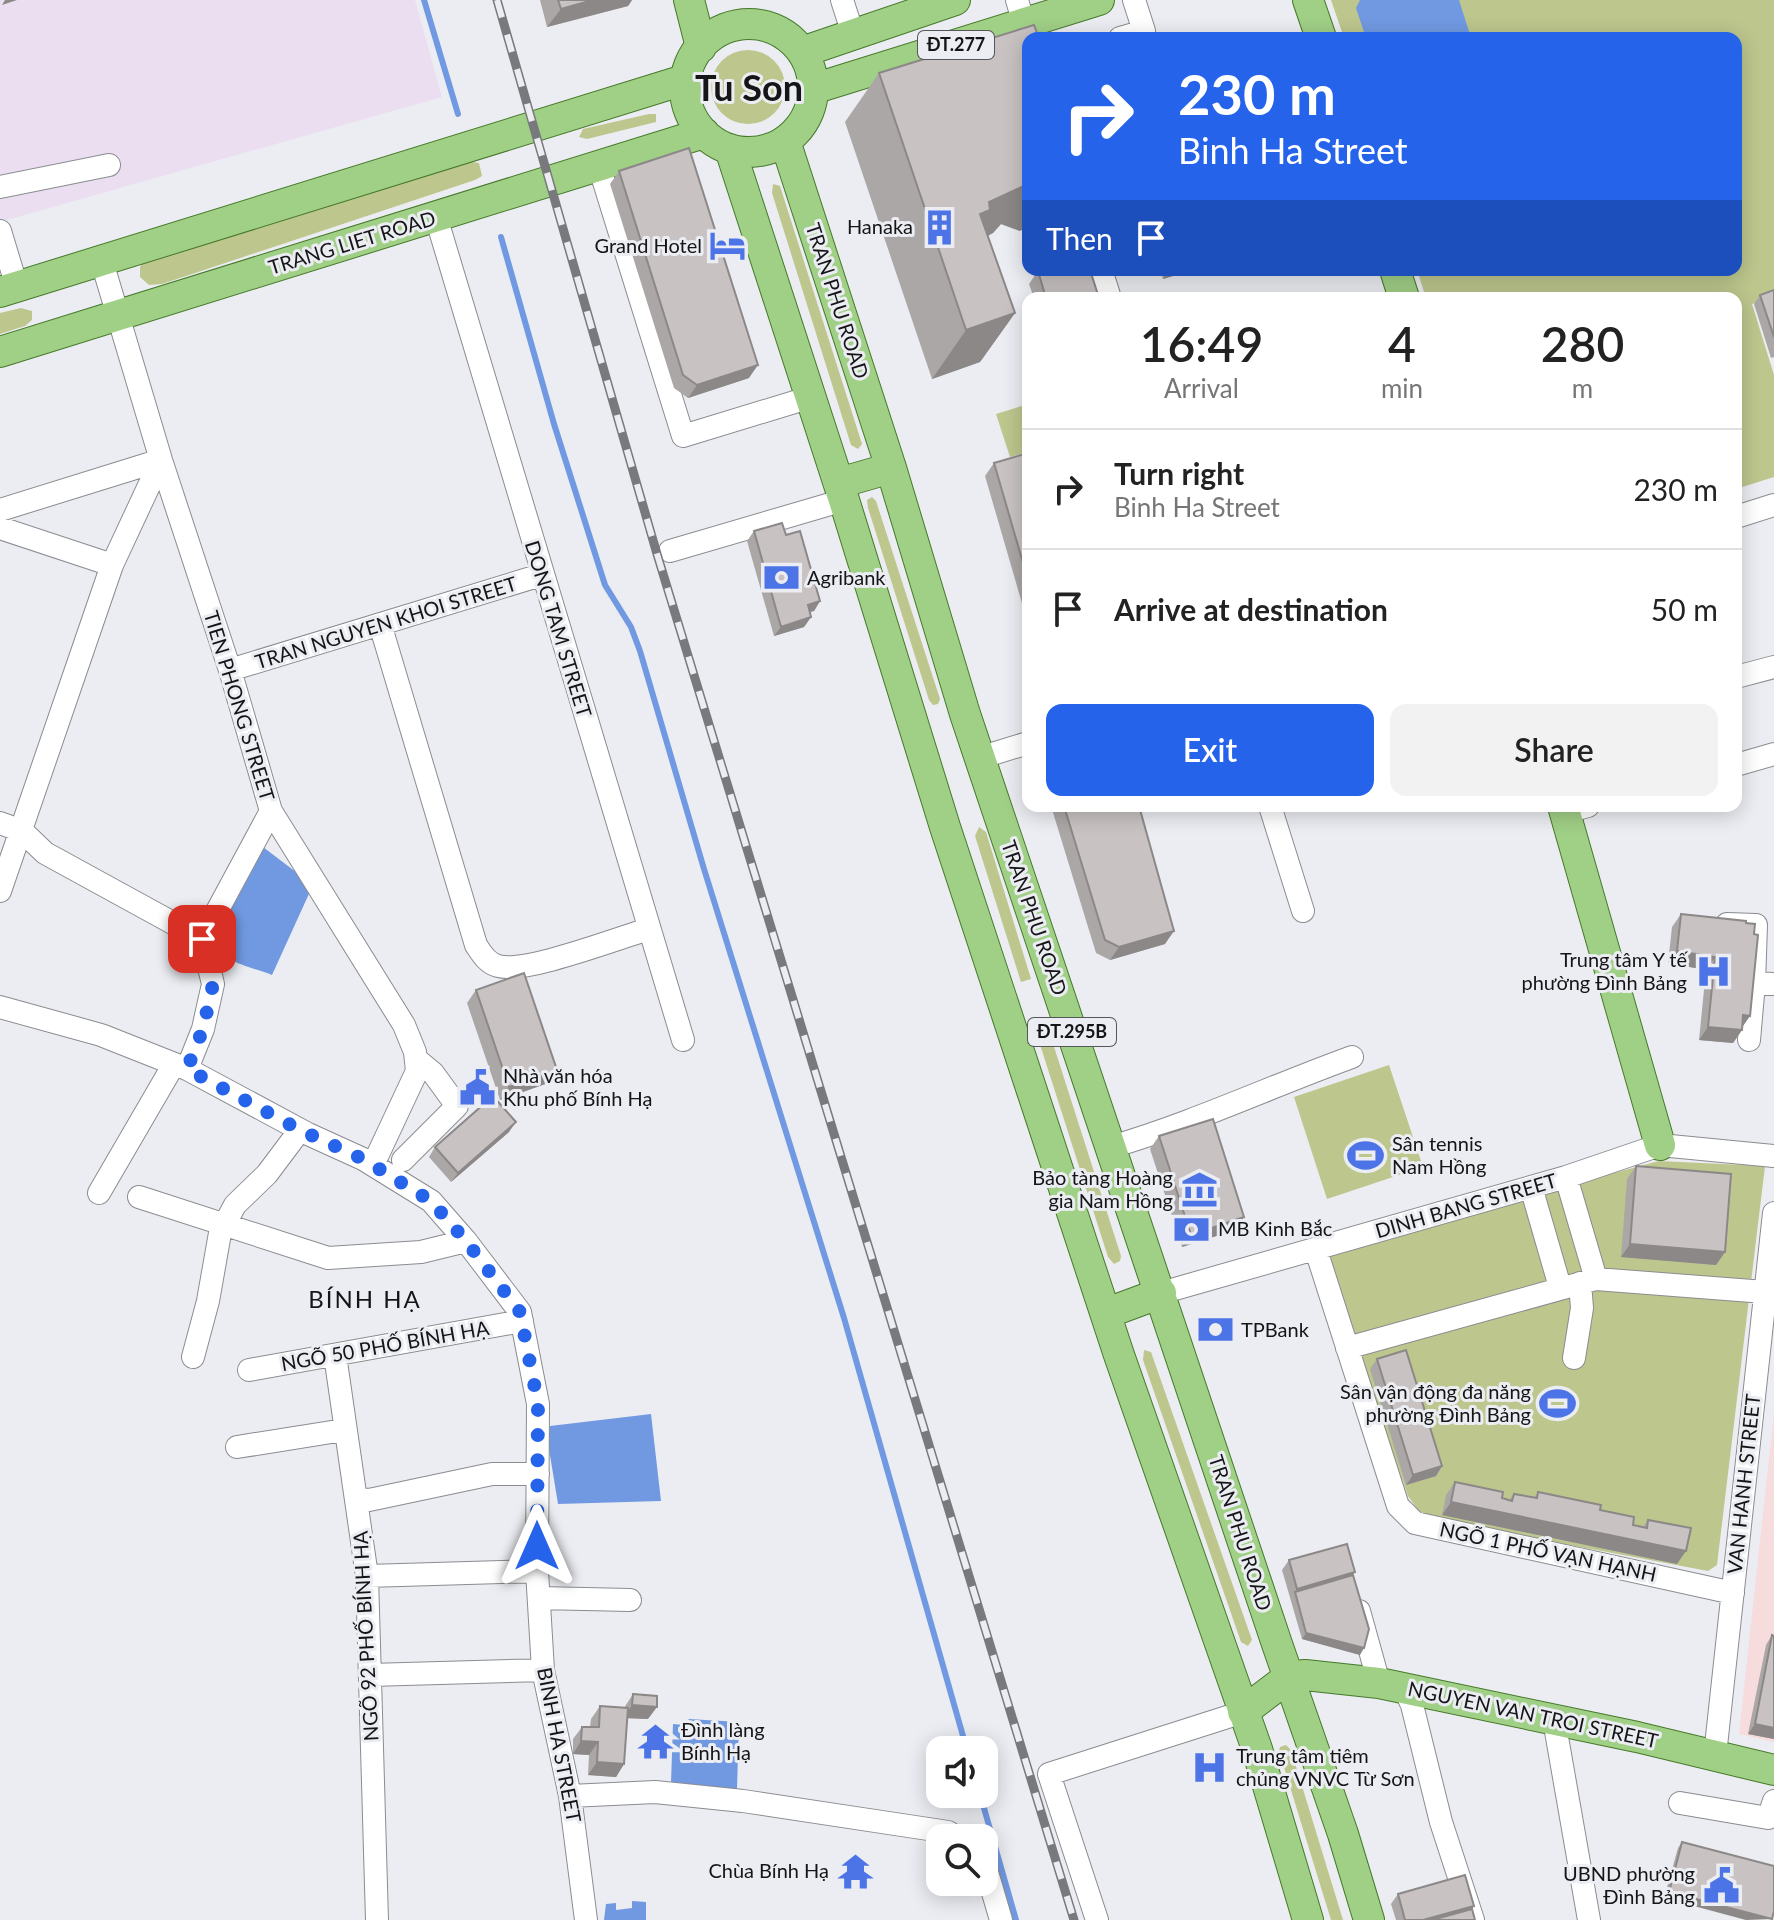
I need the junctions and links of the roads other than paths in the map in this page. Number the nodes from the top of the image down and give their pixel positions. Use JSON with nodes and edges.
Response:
{"nodes":[{"id":1,"x":689,"y":0,"type":"edge"},
{"id":2,"x":842,"y":0,"type":"edge"},
{"id":3,"x":955,"y":0,"type":"edge"},
{"id":4,"x":1099,"y":0,"type":"edge"},
{"id":5,"x":1134,"y":0,"type":"edge"},
{"id":6,"x":1308,"y":0,"type":"edge"},
{"id":7,"x":747,"y":12,"type":"edge"},
{"id":8,"x":1023,"y":21,"type":"edge"},
{"id":9,"x":1141,"y":32,"type":"edge"},
{"id":10,"x":1319,"y":32,"type":"edge"},
{"id":11,"x":853,"y":34,"type":"junction"},
{"id":12,"x":701,"y":47,"type":"junction"},
{"id":13,"x":802,"y":52,"type":"junction"},
{"id":14,"x":687,"y":79,"type":"junction"},
{"id":15,"x":813,"y":89,"type":"junction"},
{"id":16,"x":704,"y":133,"type":"junction"},
{"id":17,"x":785,"y":141,"type":"junction"},
{"id":18,"x":730,"y":149,"type":"junction"},
{"id":19,"x":109,"y":165,"type":"dead end"},
{"id":20,"x":599,"y":166,"type":"junction"},
{"id":21,"x":1,"y":183,"type":"edge"},
{"id":22,"x":436,"y":217,"type":"junction"},
{"id":23,"x":0,"y":231,"type":"edge"},
{"id":24,"x":102,"y":262,"type":"junction"},
{"id":25,"x":8,"y":290,"type":"edge"},
{"id":26,"x":119,"y":316,"type":"junction"},
{"id":27,"x":0,"y":352,"type":"edge"},
{"id":28,"x":811,"y":397,"type":"junction"},
{"id":29,"x":161,"y":460,"type":"junction"},
{"id":30,"x":891,"y":468,"type":"junction"},
{"id":31,"x":842,"y":492,"type":"junction"},
{"id":32,"x":1774,"y":505,"type":"edge"},
{"id":33,"x":0,"y":510,"type":"edge"},
{"id":34,"x":1742,"y":515,"type":"edge"},
{"id":35,"x":0,"y":528,"type":"edge"},
{"id":36,"x":670,"y":551,"type":"dead end"},
{"id":37,"x":112,"y":565,"type":"junction"},
{"id":38,"x":541,"y":575,"type":"junction"},
{"id":39,"x":380,"y":624,"type":"junction"},
{"id":40,"x":1774,"y":667,"type":"edge"},
{"id":41,"x":230,"y":670,"type":"junction"},
{"id":42,"x":1742,"y":675,"type":"edge"},
{"id":43,"x":1022,"y":745,"type":"edge"},
{"id":44,"x":1774,"y":754,"type":"edge"},
{"id":45,"x":979,"y":758,"type":"junction"},
{"id":46,"x":1742,"y":763,"type":"edge"},
{"id":47,"x":929,"y":775,"type":"junction"},
{"id":48,"x":271,"y":811,"type":"junction"},
{"id":49,"x":1272,"y":812,"type":"edge"},
{"id":50,"x":1573,"y":812,"type":"edge"},
{"id":51,"x":0,"y":823,"type":"edge"},
{"id":52,"x":22,"y":831,"type":"junction"},
{"id":53,"x":0,"y":891,"type":"edge"},
{"id":54,"x":1303,"y":911,"type":"dead end"},
{"id":55,"x":1713,"y":924,"type":"edge"},
{"id":56,"x":649,"y":929,"type":"junction"},
{"id":57,"x":202,"y":939,"type":"junction"},
{"id":58,"x":1764,"y":983,"type":"edge"},
{"id":59,"x":0,"y":1007,"type":"edge"},
{"id":60,"x":683,"y":1040,"type":"dead end"},
{"id":61,"x":1749,"y":1040,"type":"dead end"},
{"id":62,"x":1352,"y":1057,"type":"dead end"},
{"id":63,"x":416,"y":1059,"type":"junction"},
{"id":64,"x":180,"y":1067,"type":"junction"},
{"id":65,"x":300,"y":1130,"type":"junction"},
{"id":66,"x":1660,"y":1145,"type":"junction"},
{"id":67,"x":1111,"y":1147,"type":"junction"},
{"id":68,"x":1774,"y":1156,"type":"edge"},
{"id":69,"x":403,"y":1160,"type":"dead end"},
{"id":70,"x":373,"y":1165,"type":"junction"},
{"id":71,"x":1566,"y":1177,"type":"junction"},
{"id":72,"x":1531,"y":1187,"type":"junction"},
{"id":73,"x":99,"y":1193,"type":"dead end"},
{"id":74,"x":139,"y":1197,"type":"dead end"},
{"id":75,"x":1774,"y":1213,"type":"edge"},
{"id":76,"x":1774,"y":1224,"type":"edge"},
{"id":77,"x":224,"y":1226,"type":"junction"},
{"id":78,"x":466,"y":1241,"type":"junction"},
{"id":79,"x":1316,"y":1250,"type":"junction"},
{"id":80,"x":1579,"y":1283,"type":"junction"},
{"id":81,"x":1765,"y":1292,"type":"junction"},
{"id":82,"x":1161,"y":1293,"type":"junction"},
{"id":83,"x":1107,"y":1313,"type":"junction"},
{"id":84,"x":522,"y":1321,"type":"junction"},
{"id":85,"x":1347,"y":1348,"type":"junction"},
{"id":86,"x":1766,"y":1354,"type":"edge"},
{"id":87,"x":335,"y":1355,"type":"junction"},
{"id":88,"x":193,"y":1357,"type":"dead end"},
{"id":89,"x":1574,"y":1358,"type":"dead end"},
{"id":90,"x":249,"y":1370,"type":"dead end"},
{"id":91,"x":344,"y":1430,"type":"junction"},
{"id":92,"x":237,"y":1447,"type":"dead end"},
{"id":93,"x":538,"y":1474,"type":"junction"},
{"id":94,"x":357,"y":1499,"type":"junction"},
{"id":95,"x":537,"y":1571,"type":"junction"},
{"id":96,"x":367,"y":1576,"type":"junction"},
{"id":97,"x":1353,"y":1589,"type":"edge"},
{"id":98,"x":1733,"y":1593,"type":"junction"},
{"id":99,"x":539,"y":1598,"type":"junction"},
{"id":100,"x":630,"y":1600,"type":"dead end"},
{"id":101,"x":543,"y":1670,"type":"junction"},
{"id":102,"x":370,"y":1675,"type":"junction"},
{"id":103,"x":1289,"y":1677,"type":"junction"},
{"id":104,"x":1391,"y":1685,"type":"junction"},
{"id":105,"x":1243,"y":1712,"type":"junction"},
{"id":106,"x":1554,"y":1720,"type":"junction"},
{"id":107,"x":1715,"y":1755,"type":"junction"},
{"id":108,"x":1774,"y":1770,"type":"edge"},
{"id":109,"x":570,"y":1796,"type":"junction"},
{"id":110,"x":1680,"y":1803,"type":"dead end"},
{"id":111,"x":1772,"y":1813,"type":"edge"},
{"id":112,"x":926,"y":1829,"type":"edge"},
{"id":113,"x":994,"y":1896,"type":"edge"},
{"id":114,"x":377,"y":1920,"type":"edge"},
{"id":115,"x":586,"y":1920,"type":"edge"},
{"id":116,"x":1001,"y":1920,"type":"edge"},
{"id":117,"x":1097,"y":1920,"type":"edge"},
{"id":118,"x":1308,"y":1920,"type":"edge"},
{"id":119,"x":1369,"y":1920,"type":"edge"},
{"id":120,"x":1473,"y":1920,"type":"edge"},
{"id":121,"x":1589,"y":1920,"type":"edge"}],
"edges":[{"from":1,"to":12,"type":"main road"},
{"from":2,"to":11,"type":"street"},
{"from":3,"to":11,"type":"main road","number":"ĐT.277"},
{"from":4,"to":8,"type":"main road","number":"ĐT.277"},
{"from":5,"to":9,"type":"street"},
{"from":6,"to":10,"type":"main road"},
{"from":7,"to":12,"type":"main road"},
{"from":7,"to":13,"type":"main road"},
{"from":8,"to":15,"type":"main road","number":"ĐT.277"},
{"from":11,"to":13,"type":"main road","number":"ĐT.277"},
{"from":12,"to":14,"type":"main road"},
{"from":13,"to":15,"type":"main road"},
{"from":14,"to":16,"type":"main road"},
{"from":14,"to":24,"type":"main road"},
{"from":15,"to":17,"type":"main road"},
{"from":16,"to":18,"type":"main road"},
{"from":16,"to":20,"type":"main road","name":"TRANG LIET ROAD"},
{"from":17,"to":18,"type":"main road"},
{"from":17,"to":30,"type":"main road","name":"TRAN PHU ROAD","number":"ĐT.295B"},
{"from":18,"to":28,"type":"main road","number":"ĐT.295B"},
{"from":19,"to":21,"type":"street"},
{"from":20,"to":22,"type":"main road","name":"TRANG LIET ROAD"},
{"from":20,"to":28,"type":"street"},
{"from":22,"to":26,"type":"main road","name":"TRANG LIET ROAD"},
{"from":22,"to":38,"type":"street","name":"DONG TAM STREET"},
{"from":23,"to":25,"type":"street"},
{"from":24,"to":25,"type":"main road"},
{"from":24,"to":26,"type":"street","name":"TIEN PHONG STREET"},
{"from":26,"to":27,"type":"main road","name":"TRANG LIET ROAD"},
{"from":26,"to":29,"type":"street","name":"TIEN PHONG STREET"},
{"from":28,"to":31,"type":"main road","number":"ĐT.295B"},
{"from":29,"to":33,"type":"street"},
{"from":29,"to":37,"type":"street"},
{"from":29,"to":41,"type":"street","name":"TIEN PHONG STREET"},
{"from":30,"to":31,"type":"main road"},
{"from":30,"to":45,"type":"main road","name":"TRAN PHU ROAD","number":"ĐT.295B"},
{"from":31,"to":36,"type":"street"},
{"from":31,"to":47,"type":"main road","number":"ĐT.295B"},
{"from":32,"to":34,"type":"street"},
{"from":35,"to":37,"type":"street"},
{"from":37,"to":52,"type":"street"},
{"from":38,"to":39,"type":"street","name":"TRAN NGUYEN KHOI STREET"},
{"from":38,"to":56,"type":"street","name":"DONG TAM STREET"},
{"from":39,"to":41,"type":"street","name":"TRAN NGUYEN KHOI STREET"},
{"from":39,"to":56,"type":"street"},
{"from":40,"to":42,"type":"street"},
{"from":41,"to":48,"type":"street","name":"TIEN PHONG STREET"},
{"from":43,"to":45,"type":"street"},
{"from":44,"to":46,"type":"street"},
{"from":45,"to":47,"type":"main road"},
{"from":45,"to":67,"type":"main road","name":"TRAN PHU ROAD","number":"ĐT.295B"},
{"from":47,"to":83,"type":"main road","number":"ĐT.295B"},
{"from":48,"to":57,"type":"street"},
{"from":48,"to":63,"type":"street","name":"TIEN PHONG STREET"},
{"from":49,"to":54,"type":"street"},
{"from":50,"to":66,"type":"main road"},
{"from":51,"to":52,"type":"street"},
{"from":52,"to":53,"type":"street"},
{"from":52,"to":57,"type":"street"},
{"from":55,"to":58,"type":"street"},
{"from":56,"to":60,"type":"street","name":"DONG TAM STREET"},
{"from":57,"to":64,"type":"street"},
{"from":58,"to":61,"type":"street"},
{"from":59,"to":64,"type":"street","name":"BINH HA STREET"},
{"from":62,"to":67,"type":"street"},
{"from":63,"to":69,"type":"street"},
{"from":63,"to":70,"type":"street"},
{"from":64,"to":65,"type":"street","name":"BINH HA STREET"},
{"from":64,"to":73,"type":"street"},
{"from":65,"to":70,"type":"street","name":"BINH HA STREET"},
{"from":65,"to":77,"type":"street"},
{"from":66,"to":68,"type":"street","name":"DINH BANG STREET"},
{"from":66,"to":71,"type":"street","name":"DINH BANG STREET"},
{"from":67,"to":82,"type":"main road","name":"TRAN PHU ROAD","number":"ĐT.295B"},
{"from":70,"to":78,"type":"street","name":"BINH HA STREET"},
{"from":71,"to":72,"type":"street","name":"DINH BANG STREET"},
{"from":71,"to":80,"type":"street"},
{"from":72,"to":79,"type":"street","name":"DINH BANG STREET"},
{"from":72,"to":80,"type":"street"},
{"from":74,"to":77,"type":"street"},
{"from":75,"to":76,"type":"street","name":"VAN HANH STREET"},
{"from":76,"to":81,"type":"street","name":"VAN HANH STREET"},
{"from":77,"to":78,"type":"street"},
{"from":77,"to":88,"type":"street"},
{"from":78,"to":84,"type":"street","name":"BINH HA STREET"},
{"from":79,"to":82,"type":"street","name":"DINH BANG STREET"},
{"from":79,"to":85,"type":"street","name":"NGÕ 1 PHỐ VẠN HẠNH"},
{"from":80,"to":81,"type":"street"},
{"from":80,"to":85,"type":"street"},
{"from":80,"to":89,"type":"street"},
{"from":81,"to":86,"type":"street","name":"VAN HANH STREET"},
{"from":82,"to":83,"type":"main road"},
{"from":82,"to":103,"type":"main road","name":"TRAN PHU ROAD","number":"ĐT.295B"},
{"from":83,"to":105,"type":"main road","number":"ĐT.295B"},
{"from":84,"to":87,"type":"street","name":"NGÕ 50 PHỐ BÍNH HẠ"},
{"from":84,"to":93,"type":"street","name":"BINH HA STREET"},
{"from":85,"to":98,"type":"street","name":"NGÕ 1 PHỐ VẠN HẠNH"},
{"from":86,"to":98,"type":"street","name":"VAN HANH STREET"},
{"from":87,"to":90,"type":"street","name":"NGÕ 50 PHỐ BÍNH HẠ"},
{"from":87,"to":91,"type":"street","name":"NGÕ 92 PHỐ BÍNH HẠ"},
{"from":91,"to":92,"type":"street"},
{"from":91,"to":94,"type":"street","name":"NGÕ 92 PHỐ BÍNH HẠ"},
{"from":93,"to":94,"type":"street"},
{"from":93,"to":95,"type":"street","name":"BINH HA STREET"},
{"from":94,"to":96,"type":"street","name":"NGÕ 92 PHỐ BÍNH HẠ"},
{"from":95,"to":96,"type":"street"},
{"from":95,"to":99,"type":"street","name":"BINH HA STREET"},
{"from":96,"to":102,"type":"street","name":"NGÕ 92 PHỐ BÍNH HẠ"},
{"from":97,"to":104,"type":"street"},
{"from":98,"to":107,"type":"street","name":"VAN HANH STREET"},
{"from":99,"to":100,"type":"street"},
{"from":99,"to":101,"type":"street","name":"BINH HA STREET"},
{"from":101,"to":102,"type":"street"},
{"from":101,"to":109,"type":"street","name":"BINH HA STREET"},
{"from":102,"to":114,"type":"street","name":"NGÕ 92 PHỐ BÍNH HẠ"},
{"from":103,"to":104,"type":"main road","name":"NGUYEN VAN TROI STREET"},
{"from":103,"to":105,"type":"main road"},
{"from":103,"to":119,"type":"main road","name":"TRAN PHU ROAD","number":"ĐT.295B"},
{"from":104,"to":106,"type":"main road","name":"NGUYEN VAN TROI STREET"},
{"from":104,"to":120,"type":"street"},
{"from":105,"to":117,"type":"street"},
{"from":105,"to":118,"type":"main road","number":"ĐT.295B"},
{"from":106,"to":107,"type":"main road","name":"NGUYEN VAN TROI STREET"},
{"from":106,"to":121,"type":"street"},
{"from":107,"to":108,"type":"main road","name":"NGUYEN VAN TROI STREET"},
{"from":109,"to":112,"type":"street"},
{"from":109,"to":115,"type":"street","name":"BINH HA STREET"},
{"from":110,"to":111,"type":"street"},
{"from":113,"to":116,"type":"street"}]}
